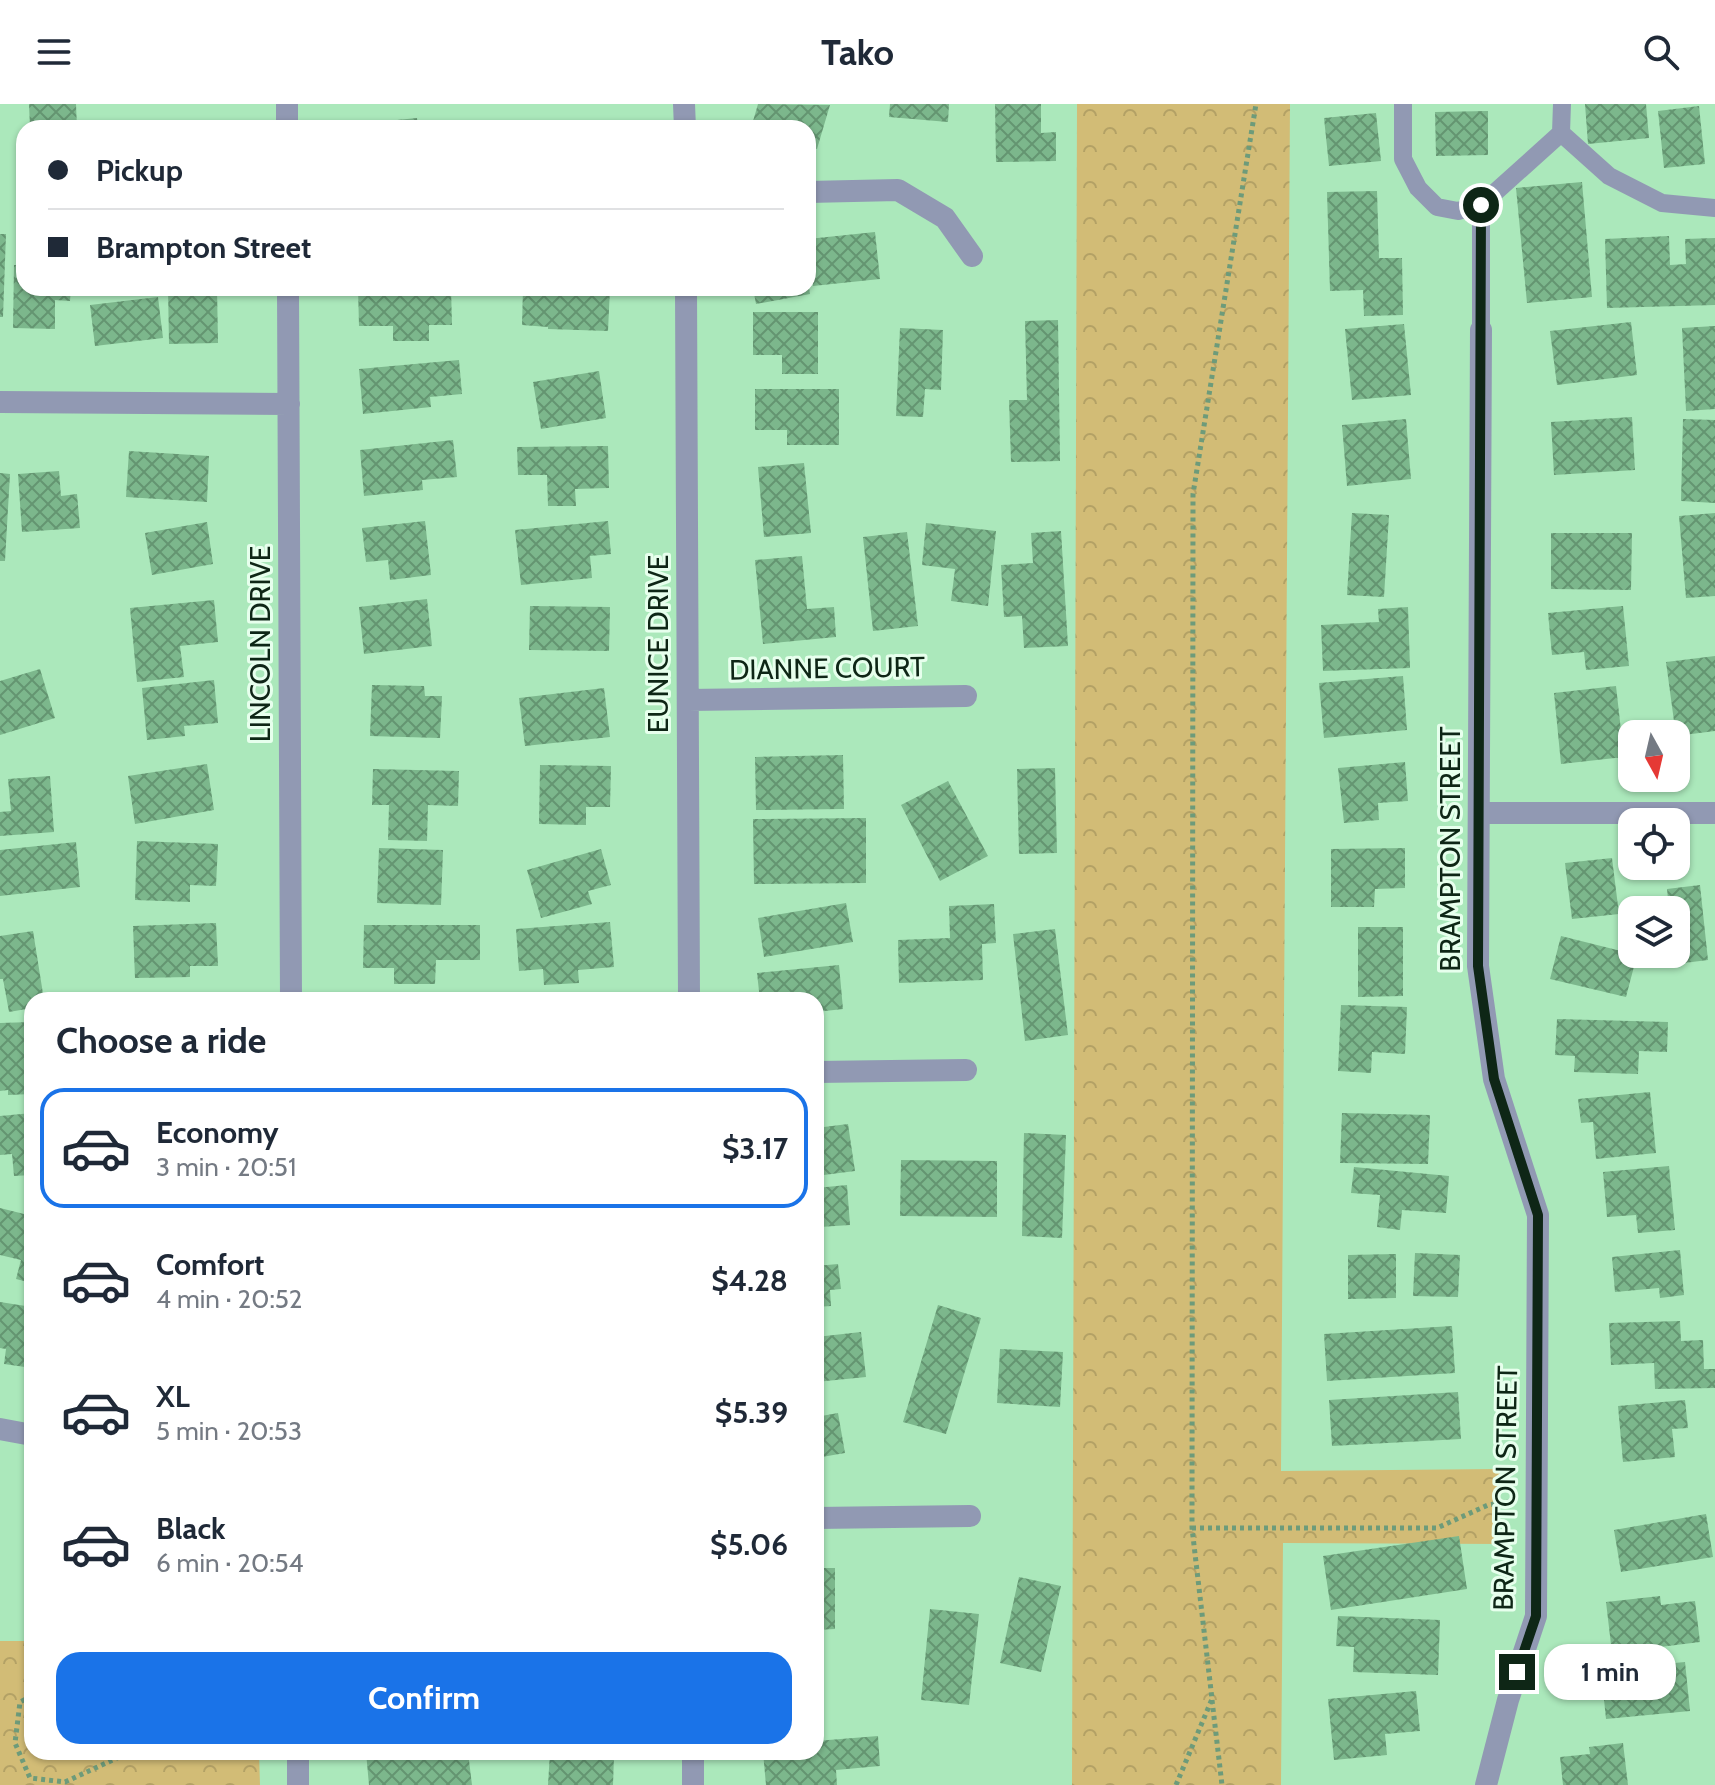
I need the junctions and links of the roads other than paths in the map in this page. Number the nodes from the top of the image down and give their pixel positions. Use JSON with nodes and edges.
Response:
{"nodes":[{"id":1,"x":1403,"y":104,"type":"edge"},
{"id":2,"x":1562,"y":104,"type":"edge"},
{"id":3,"x":1561,"y":133,"type":"junction"},
{"id":4,"x":816,"y":192,"type":"edge"},
{"id":5,"x":1481,"y":205,"type":"junction"},
{"id":6,"x":1715,"y":208,"type":"edge"},
{"id":7,"x":972,"y":256,"type":"dead end"},
{"id":8,"x":288,"y":296,"type":"edge"},
{"id":9,"x":686,"y":296,"type":"edge"},
{"id":10,"x":1481,"y":330,"type":"joint"},
{"id":11,"x":0,"y":402,"type":"edge"},
{"id":12,"x":289,"y":404,"type":"junction"},
{"id":13,"x":966,"y":696,"type":"dead end"},
{"id":14,"x":688,"y":700,"type":"junction"},
{"id":15,"x":1480,"y":813,"type":"junction"},
{"id":16,"x":1715,"y":813,"type":"edge"},
{"id":17,"x":291,"y":992,"type":"edge"},
{"id":18,"x":689,"y":992,"type":"edge"},
{"id":19,"x":966,"y":1070,"type":"dead end"},
{"id":20,"x":824,"y":1072,"type":"edge"},
{"id":21,"x":0,"y":1429,"type":"edge"},
{"id":22,"x":24,"y":1434,"type":"edge"},
{"id":23,"x":970,"y":1516,"type":"dead end"},
{"id":24,"x":824,"y":1518,"type":"edge"},
{"id":25,"x":298,"y":1760,"type":"edge"},
{"id":26,"x":693,"y":1760,"type":"edge"},
{"id":27,"x":298,"y":1785,"type":"edge"},
{"id":28,"x":693,"y":1785,"type":"edge"},
{"id":29,"x":1486,"y":1785,"type":"edge"}],
"edges":[{"from":1,"to":5,"type":"lane"},
{"from":2,"to":3,"type":"lane"},
{"from":3,"to":5,"type":"lane"},
{"from":3,"to":6,"type":"lane"},
{"from":4,"to":7,"type":"street"},
{"from":5,"to":10,"type":"lane"},
{"from":8,"to":12,"type":"street","name":"LINCOLN DRIVE"},
{"from":9,"to":14,"type":"street","name":"EUNICE DRIVE"},
{"from":10,"to":15,"type":"street","name":"BRAMPTON STREET"},
{"from":11,"to":12,"type":"street"},
{"from":12,"to":17,"type":"street","name":"LINCOLN DRIVE"},
{"from":13,"to":14,"type":"street","name":"DIANNE COURT"},
{"from":14,"to":18,"type":"street","name":"EUNICE DRIVE"},
{"from":15,"to":16,"type":"street"},
{"from":15,"to":29,"type":"street","name":"BRAMPTON STREET"},
{"from":19,"to":20,"type":"street"},
{"from":21,"to":22,"type":"street"},
{"from":23,"to":24,"type":"street"},
{"from":25,"to":27,"type":"street"},
{"from":26,"to":28,"type":"street"}]}
